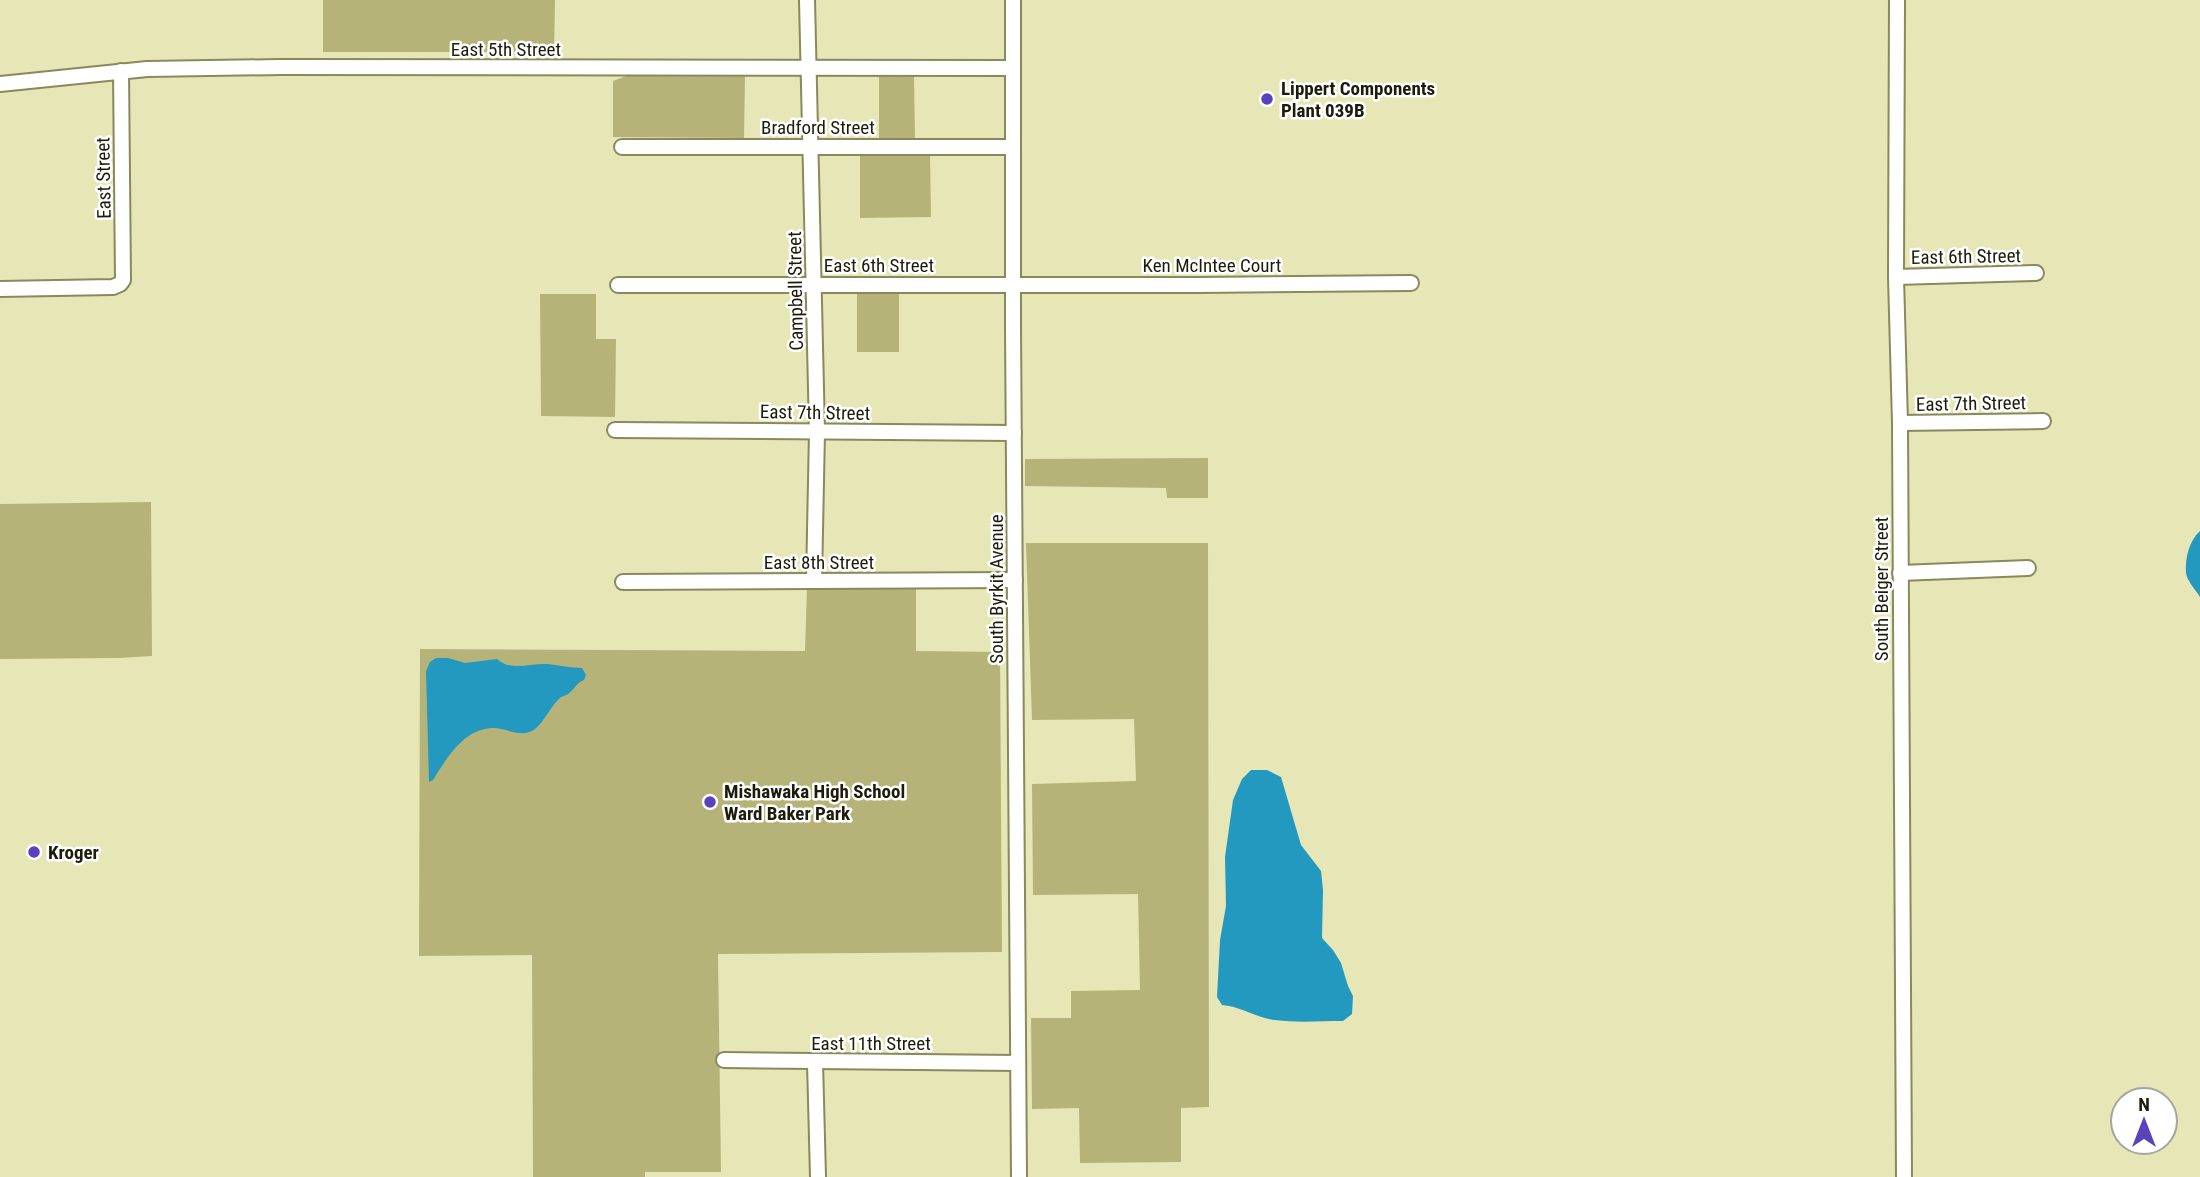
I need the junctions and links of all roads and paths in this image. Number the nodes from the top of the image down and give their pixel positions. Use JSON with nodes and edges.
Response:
{"nodes":[{"id":1,"x":807,"y":0,"type":"edge"},
{"id":2,"x":1013,"y":0,"type":"edge"},
{"id":3,"x":1897,"y":0,"type":"edge"},
{"id":4,"x":808,"y":68,"type":"junction"},
{"id":5,"x":1013,"y":68,"type":"junction"},
{"id":6,"x":121,"y":71,"type":"junction"},
{"id":7,"x":0,"y":84,"type":"edge"},
{"id":8,"x":622,"y":146,"type":"dead end"},
{"id":9,"x":811,"y":146,"type":"junction"},
{"id":10,"x":1013,"y":147,"type":"junction"},
{"id":11,"x":2036,"y":273,"type":"dead end"},
{"id":12,"x":1896,"y":277,"type":"junction"},
{"id":13,"x":1411,"y":283,"type":"dead end"},
{"id":14,"x":814,"y":284,"type":"junction"},
{"id":15,"x":618,"y":285,"type":"dead end"},
{"id":16,"x":1013,"y":285,"type":"junction"},
{"id":17,"x":0,"y":289,"type":"edge"},
{"id":18,"x":2043,"y":421,"type":"dead end"},
{"id":19,"x":1900,"y":423,"type":"junction"},
{"id":20,"x":615,"y":430,"type":"dead end"},
{"id":21,"x":817,"y":432,"type":"junction"},
{"id":22,"x":1014,"y":433,"type":"junction"},
{"id":23,"x":2028,"y":568,"type":"dead end"},
{"id":24,"x":1900,"y":573,"type":"junction"},
{"id":25,"x":1015,"y":580,"type":"junction"},
{"id":26,"x":814,"y":581,"type":"junction"},
{"id":27,"x":623,"y":582,"type":"dead end"},
{"id":28,"x":724,"y":1060,"type":"dead end"},
{"id":29,"x":816,"y":1062,"type":"junction"},
{"id":30,"x":1018,"y":1063,"type":"junction"},
{"id":31,"x":818,"y":1177,"type":"edge"},
{"id":32,"x":1019,"y":1177,"type":"edge"},
{"id":33,"x":1904,"y":1177,"type":"edge"}],
"edges":[{"from":1,"to":4,"type":"street","name":"Campbell Street"},
{"from":2,"to":5,"type":"street","name":"South Byrkit Avenue"},
{"from":3,"to":12,"type":"street","name":"South Beiger Street"},
{"from":4,"to":5,"type":"street","name":"East 5th Street"},
{"from":4,"to":6,"type":"street","name":"East 5th Street"},
{"from":4,"to":9,"type":"street","name":"Campbell Street"},
{"from":5,"to":10,"type":"street","name":"South Byrkit Avenue"},
{"from":6,"to":7,"type":"street","name":"East 5th Street"},
{"from":6,"to":17,"type":"street","name":"East Street"},
{"from":8,"to":9,"type":"street","name":"Bradford Street"},
{"from":9,"to":10,"type":"street","name":"Bradford Street"},
{"from":9,"to":14,"type":"street","name":"Campbell Street"},
{"from":10,"to":16,"type":"street","name":"South Byrkit Avenue"},
{"from":11,"to":12,"type":"street","name":"East 6th Street"},
{"from":12,"to":19,"type":"street","name":"South Beiger Street"},
{"from":13,"to":16,"type":"street","name":"Ken McIntee Court"},
{"from":14,"to":15,"type":"street","name":"East 6th Street"},
{"from":14,"to":16,"type":"street","name":"East 6th Street"},
{"from":14,"to":21,"type":"street","name":"Campbell Street"},
{"from":16,"to":22,"type":"street","name":"South Byrkit Avenue"},
{"from":18,"to":19,"type":"street","name":"East 7th Street"},
{"from":19,"to":24,"type":"street","name":"South Beiger Street"},
{"from":20,"to":21,"type":"street","name":"East 7th Street"},
{"from":21,"to":22,"type":"street","name":"East 7th Street"},
{"from":21,"to":26,"type":"street","name":"Campbell Street"},
{"from":22,"to":25,"type":"street","name":"South Byrkit Avenue"},
{"from":23,"to":24,"type":"street"},
{"from":24,"to":33,"type":"street","name":"South Beiger Street"},
{"from":25,"to":26,"type":"street","name":"East 8th Street"},
{"from":25,"to":30,"type":"street","name":"South Byrkit Avenue"},
{"from":26,"to":27,"type":"street","name":"East 8th Street"},
{"from":28,"to":29,"type":"street","name":"East 11th Street"},
{"from":29,"to":30,"type":"street","name":"East 11th Street"},
{"from":29,"to":31,"type":"street"},
{"from":30,"to":32,"type":"street","name":"South Byrkit Avenue"}]}
